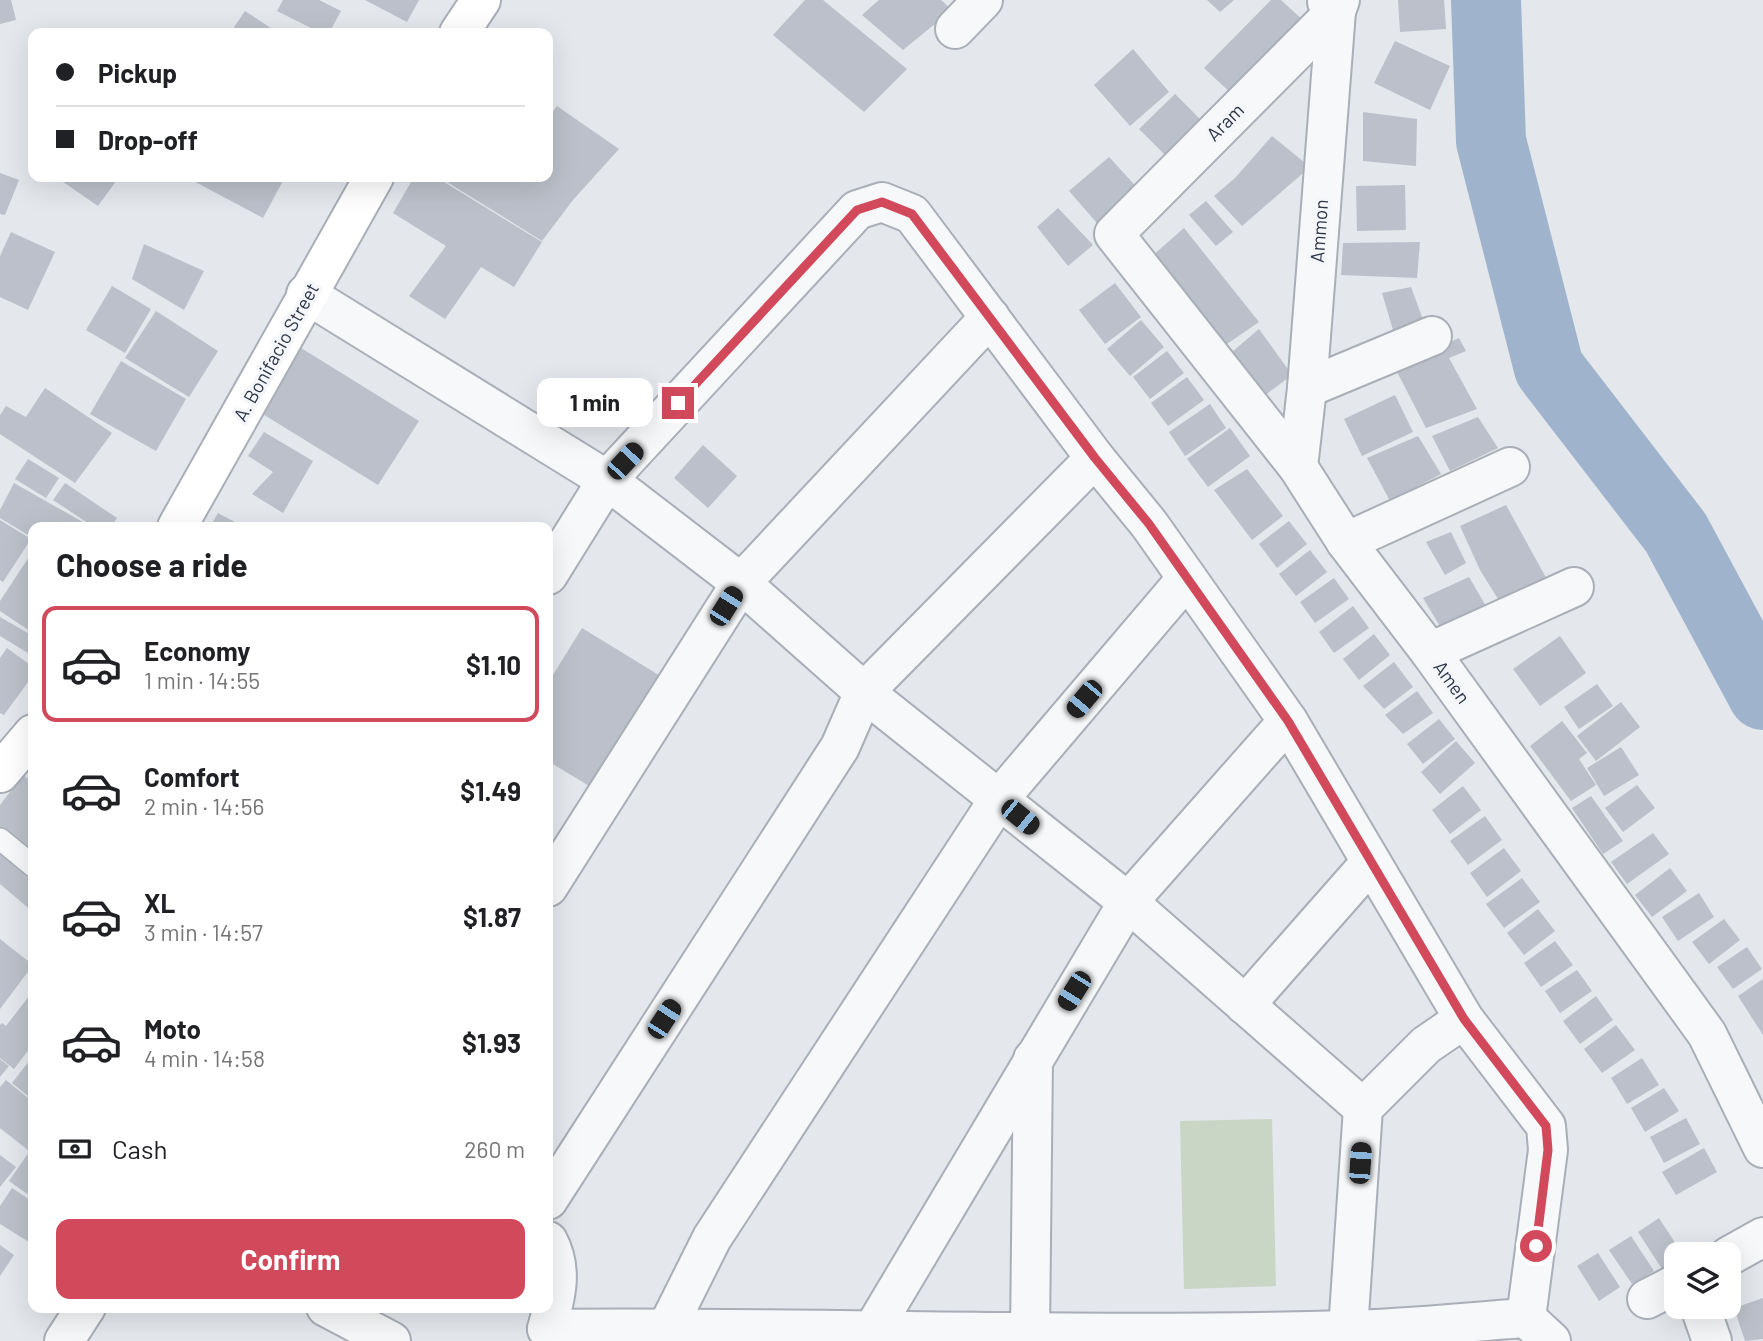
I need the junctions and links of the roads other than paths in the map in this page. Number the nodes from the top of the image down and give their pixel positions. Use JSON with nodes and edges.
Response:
{"nodes":[{"id":1,"x":481,"y":0,"type":"edge"},
{"id":2,"x":983,"y":0,"type":"edge"},
{"id":3,"x":1333,"y":4,"type":"edge"},
{"id":4,"x":462,"y":28,"type":"edge"},
{"id":5,"x":954,"y":29,"type":"dead end"},
{"id":6,"x":371,"y":182,"type":"edge"},
{"id":7,"x":1114,"y":234,"type":"joint"},
{"id":8,"x":306,"y":294,"type":"junction"},
{"id":9,"x":990,"y":317,"type":"junction"},
{"id":10,"x":1432,"y":337,"type":"dead end"},
{"id":11,"x":1307,"y":388,"type":"junction"},
{"id":12,"x":1095,"y":458,"type":"junction"},
{"id":13,"x":1298,"y":467,"type":"junction"},
{"id":14,"x":1510,"y":467,"type":"dead end"},
{"id":15,"x":607,"y":480,"type":"junction"},
{"id":16,"x":180,"y":522,"type":"edge"},
{"id":17,"x":1346,"y":542,"type":"junction"},
{"id":18,"x":553,"y":567,"type":"edge"},
{"id":19,"x":1187,"y":578,"type":"junction"},
{"id":20,"x":741,"y":583,"type":"junction"},
{"id":21,"x":1574,"y":587,"type":"dead end"},
{"id":22,"x":1430,"y":652,"type":"junction"},
{"id":23,"x":864,"y":692,"type":"junction"},
{"id":24,"x":1288,"y":721,"type":"junction"},
{"id":25,"x":28,"y":740,"type":"edge"},
{"id":26,"x":0,"y":773,"type":"edge"},
{"id":27,"x":999,"y":799,"type":"junction"},
{"id":28,"x":0,"y":839,"type":"edge"},
{"id":29,"x":28,"y":862,"type":"edge"},
{"id":30,"x":1371,"y":862,"type":"junction"},
{"id":31,"x":553,"y":879,"type":"edge"},
{"id":32,"x":1128,"y":902,"type":"junction"},
{"id":33,"x":1245,"y":1005,"type":"junction"},
{"id":34,"x":1464,"y":1019,"type":"junction"},
{"id":35,"x":1033,"y":1058,"type":"junction"},
{"id":36,"x":1363,"y":1108,"type":"junction"},
{"id":37,"x":1763,"y":1148,"type":"edge"},
{"id":38,"x":553,"y":1192,"type":"edge"},
{"id":39,"x":1763,"y":1237,"type":"edge"},
{"id":40,"x":1741,"y":1249,"type":"edge"},
{"id":41,"x":553,"y":1251,"type":"edge"},
{"id":42,"x":553,"y":1301,"type":"edge"},
{"id":43,"x":82,"y":1313,"type":"edge"},
{"id":44,"x":337,"y":1313,"type":"edge"},
{"id":45,"x":548,"y":1313,"type":"edge"},
{"id":46,"x":1704,"y":1319,"type":"edge"},
{"id":47,"x":667,"y":1328,"type":"junction"},
{"id":48,"x":1539,"y":1329,"type":"edge"},
{"id":49,"x":1348,"y":1330,"type":"junction"},
{"id":50,"x":871,"y":1333,"type":"junction"},
{"id":51,"x":1030,"y":1333,"type":"junction"},
{"id":52,"x":540,"y":1335,"type":"edge"},
{"id":53,"x":64,"y":1341,"type":"edge"},
{"id":54,"x":391,"y":1341,"type":"edge"},
{"id":55,"x":1712,"y":1341,"type":"edge"}],
"edges":[{"from":1,"to":4,"type":"main road"},
{"from":2,"to":5,"type":"street"},
{"from":3,"to":7,"type":"street","name":"Aram"},
{"from":3,"to":11,"type":"street","name":"Ammon"},
{"from":6,"to":8,"type":"main road","name":"A. Bonifacio Street"},
{"from":7,"to":13,"type":"street","name":"Amen"},
{"from":8,"to":15,"type":"street"},
{"from":8,"to":16,"type":"main road","name":"A. Bonifacio Street"},
{"from":9,"to":12,"type":"street"},
{"from":9,"to":15,"type":"street"},
{"from":9,"to":20,"type":"street"},
{"from":10,"to":11,"type":"street"},
{"from":11,"to":13,"type":"street","name":"Ammon"},
{"from":12,"to":19,"type":"street"},
{"from":12,"to":23,"type":"street"},
{"from":13,"to":17,"type":"street","name":"Amen"},
{"from":14,"to":17,"type":"street"},
{"from":15,"to":18,"type":"street"},
{"from":15,"to":20,"type":"street"},
{"from":17,"to":22,"type":"street","name":"Amen"},
{"from":19,"to":24,"type":"street"},
{"from":19,"to":27,"type":"street"},
{"from":20,"to":23,"type":"street"},
{"from":20,"to":31,"type":"street"},
{"from":21,"to":22,"type":"street"},
{"from":22,"to":37,"type":"street","name":"Amen"},
{"from":23,"to":27,"type":"street"},
{"from":23,"to":38,"type":"street"},
{"from":24,"to":30,"type":"street"},
{"from":24,"to":32,"type":"street"},
{"from":25,"to":26,"type":"main road"},
{"from":27,"to":32,"type":"street"},
{"from":27,"to":47,"type":"street"},
{"from":28,"to":29,"type":"lane"},
{"from":30,"to":33,"type":"street"},
{"from":30,"to":34,"type":"street"},
{"from":32,"to":33,"type":"street"},
{"from":32,"to":35,"type":"street"},
{"from":33,"to":36,"type":"street"},
{"from":34,"to":36,"type":"street"},
{"from":34,"to":48,"type":"street"},
{"from":35,"to":50,"type":"street"},
{"from":35,"to":51,"type":"street"},
{"from":36,"to":49,"type":"street"},
{"from":39,"to":40,"type":"street"},
{"from":41,"to":42,"type":"street"},
{"from":43,"to":53,"type":"street"},
{"from":44,"to":54,"type":"street"},
{"from":45,"to":52,"type":"street"},
{"from":46,"to":55,"type":"street"},
{"from":47,"to":50,"type":"street"},
{"from":47,"to":52,"type":"street"},
{"from":48,"to":49,"type":"street"},
{"from":49,"to":51,"type":"street"},
{"from":50,"to":51,"type":"street"}]}
